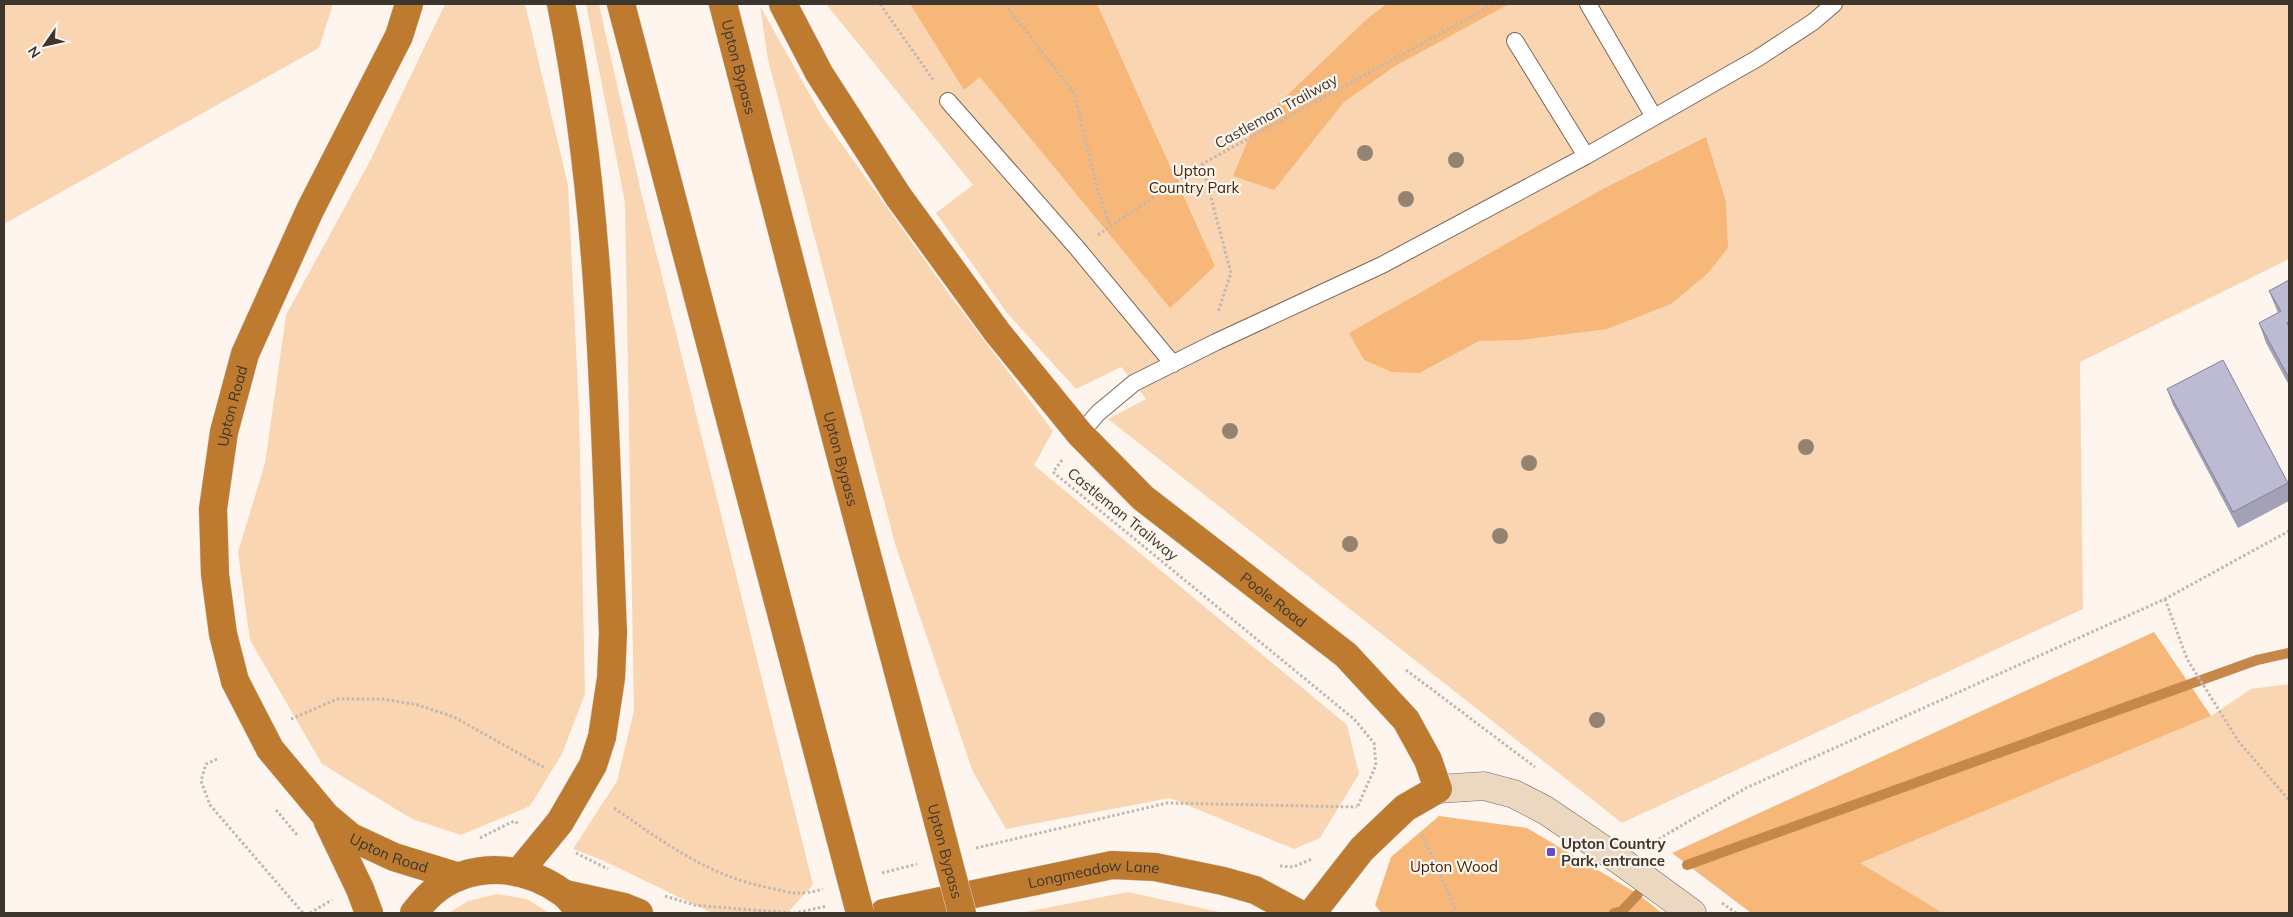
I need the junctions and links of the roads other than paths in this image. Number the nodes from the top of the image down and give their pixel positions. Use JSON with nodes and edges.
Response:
{"nodes":[{"id":1,"x":409,"y":4,"type":"edge"},
{"id":2,"x":561,"y":4,"type":"edge"},
{"id":3,"x":621,"y":4,"type":"edge"},
{"id":4,"x":723,"y":4,"type":"edge"},
{"id":5,"x":783,"y":4,"type":"edge"},
{"id":6,"x":1588,"y":4,"type":"edge"},
{"id":7,"x":1834,"y":4,"type":"edge"},
{"id":8,"x":1515,"y":40,"type":"dead end"},
{"id":9,"x":948,"y":101,"type":"road end"},
{"id":10,"x":1654,"y":117,"type":"junction"},
{"id":11,"x":1586,"y":156,"type":"junction"},
{"id":12,"x":1173,"y":364,"type":"junction"},
{"id":13,"x":1080,"y":434,"type":"junction"},
{"id":14,"x":1438,"y":789,"type":"junction"},
{"id":15,"x":326,"y":816,"type":"junction"},
{"id":16,"x":519,"y":872,"type":"junction"},
{"id":17,"x":459,"y":877,"type":"junction"},
{"id":18,"x":573,"y":904,"type":"edge"},
{"id":19,"x":369,"y":913,"type":"edge"},
{"id":20,"x":414,"y":913,"type":"edge"},
{"id":21,"x":639,"y":913,"type":"edge"},
{"id":22,"x":860,"y":913,"type":"edge"},
{"id":23,"x":884,"y":913,"type":"edge"},
{"id":24,"x":962,"y":913,"type":"edge"},
{"id":25,"x":1298,"y":913,"type":"edge"},
{"id":26,"x":1312,"y":913,"type":"edge"},
{"id":27,"x":1692,"y":913,"type":"edge"}],
"edges":[{"from":1,"to":15,"type":"highway","name":"Upton Road","bridge":true},
{"from":2,"to":16,"type":"highway","bridge":true},
{"from":3,"to":22,"type":"highway","bridge":true},
{"from":4,"to":24,"type":"highway","name":"Upton Bypass","bridge":true},
{"from":5,"to":13,"type":"highway","name":"Poole Road"},
{"from":6,"to":10,"type":"lane"},
{"from":7,"to":10,"type":"lane"},
{"from":8,"to":11,"type":"lane"},
{"from":9,"to":12,"type":"lane"},
{"from":10,"to":11,"type":"lane"},
{"from":11,"to":12,"type":"lane"},
{"from":12,"to":13,"type":"lane"},
{"from":13,"to":14,"type":"highway","name":"Poole Road"},
{"from":14,"to":26,"type":"highway"},
{"from":14,"to":27,"type":"main road"},
{"from":15,"to":17,"type":"highway","name":"Upton Road"},
{"from":15,"to":19,"type":"highway","name":"Upton Road"},
{"from":16,"to":17,"type":"highway"},
{"from":16,"to":18,"type":"highway"},
{"from":17,"to":20,"type":"highway"},
{"from":18,"to":21,"type":"highway"},
{"from":23,"to":25,"type":"highway","name":"Longmeadow Lane"}]}
